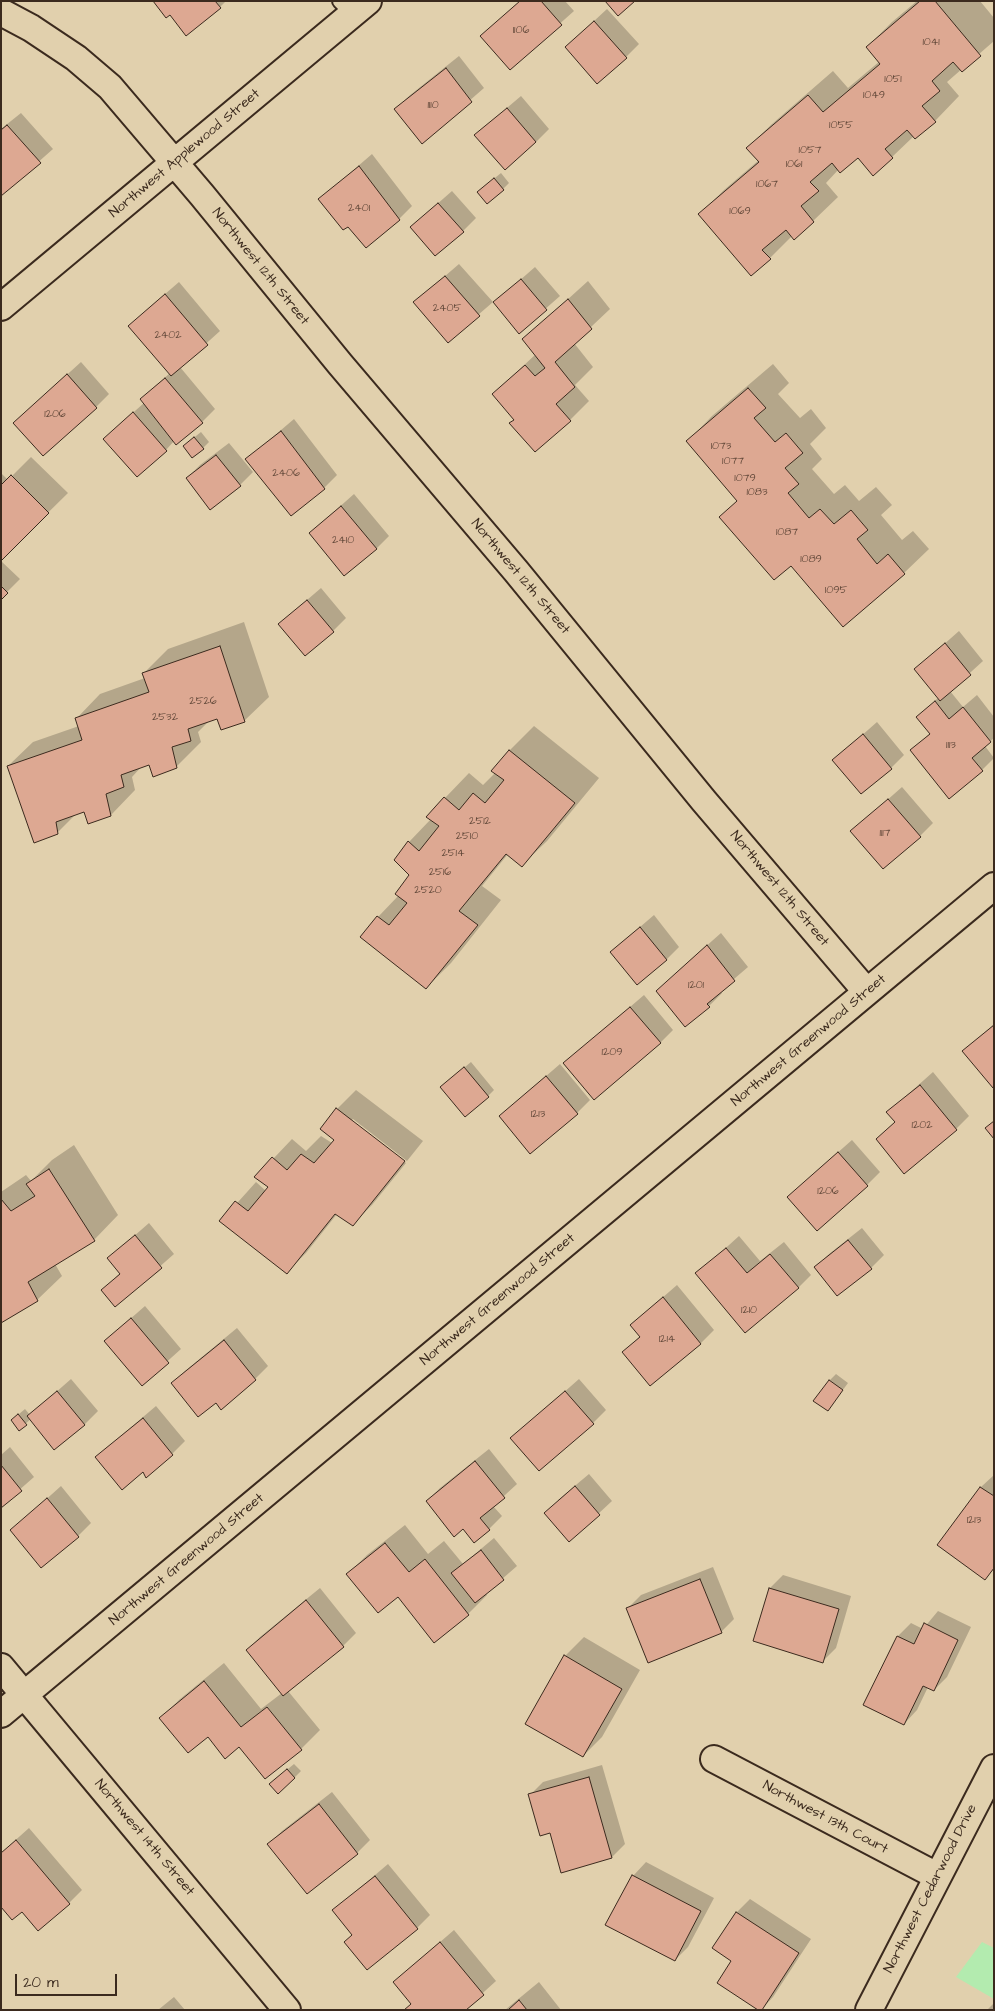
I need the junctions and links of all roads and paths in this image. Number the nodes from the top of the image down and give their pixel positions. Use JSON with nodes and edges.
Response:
{"nodes":[{"id":1,"x":354,"y":5,"type":"edge"},
{"id":2,"x":1,"y":12,"type":"edge"},
{"id":3,"x":174,"y":163,"type":"junction"},
{"id":4,"x":1,"y":306,"type":"edge"},
{"id":5,"x":994,"y":886,"type":"edge"},
{"id":6,"x":866,"y":991,"type":"junction"},
{"id":7,"x":1,"y":1667,"type":"edge"},
{"id":8,"x":25,"y":1694,"type":"junction"},
{"id":9,"x":1,"y":1714,"type":"edge"},
{"id":10,"x":714,"y":1759,"type":"dead end"},
{"id":11,"x":994,"y":1768,"type":"edge"},
{"id":12,"x":937,"y":1876,"type":"junction"},
{"id":13,"x":287,"y":2010,"type":"edge"},
{"id":14,"x":870,"y":2010,"type":"edge"}],
"edges":[{"from":1,"to":3,"type":"street","name":"Northwest Applewood Street"},
{"from":2,"to":3,"type":"street","name":"Northwest 12th Street"},
{"from":3,"to":4,"type":"street","name":"Northwest Applewood Street"},
{"from":3,"to":6,"type":"street","name":"Northwest 12th Street"},
{"from":5,"to":6,"type":"street","name":"Northwest Greenwood Street"},
{"from":6,"to":8,"type":"street","name":"Northwest Greenwood Street"},
{"from":7,"to":8,"type":"street","name":"Northwest 14th Street"},
{"from":8,"to":9,"type":"street","name":"Northwest Greenwood Street"},
{"from":8,"to":13,"type":"street","name":"Northwest 14th Street"},
{"from":10,"to":12,"type":"street","name":"Northwest 13th Court"},
{"from":11,"to":12,"type":"street","name":"Northwest Cedarwood Drive"},
{"from":12,"to":14,"type":"street","name":"Northwest Cedarwood Drive"}]}
